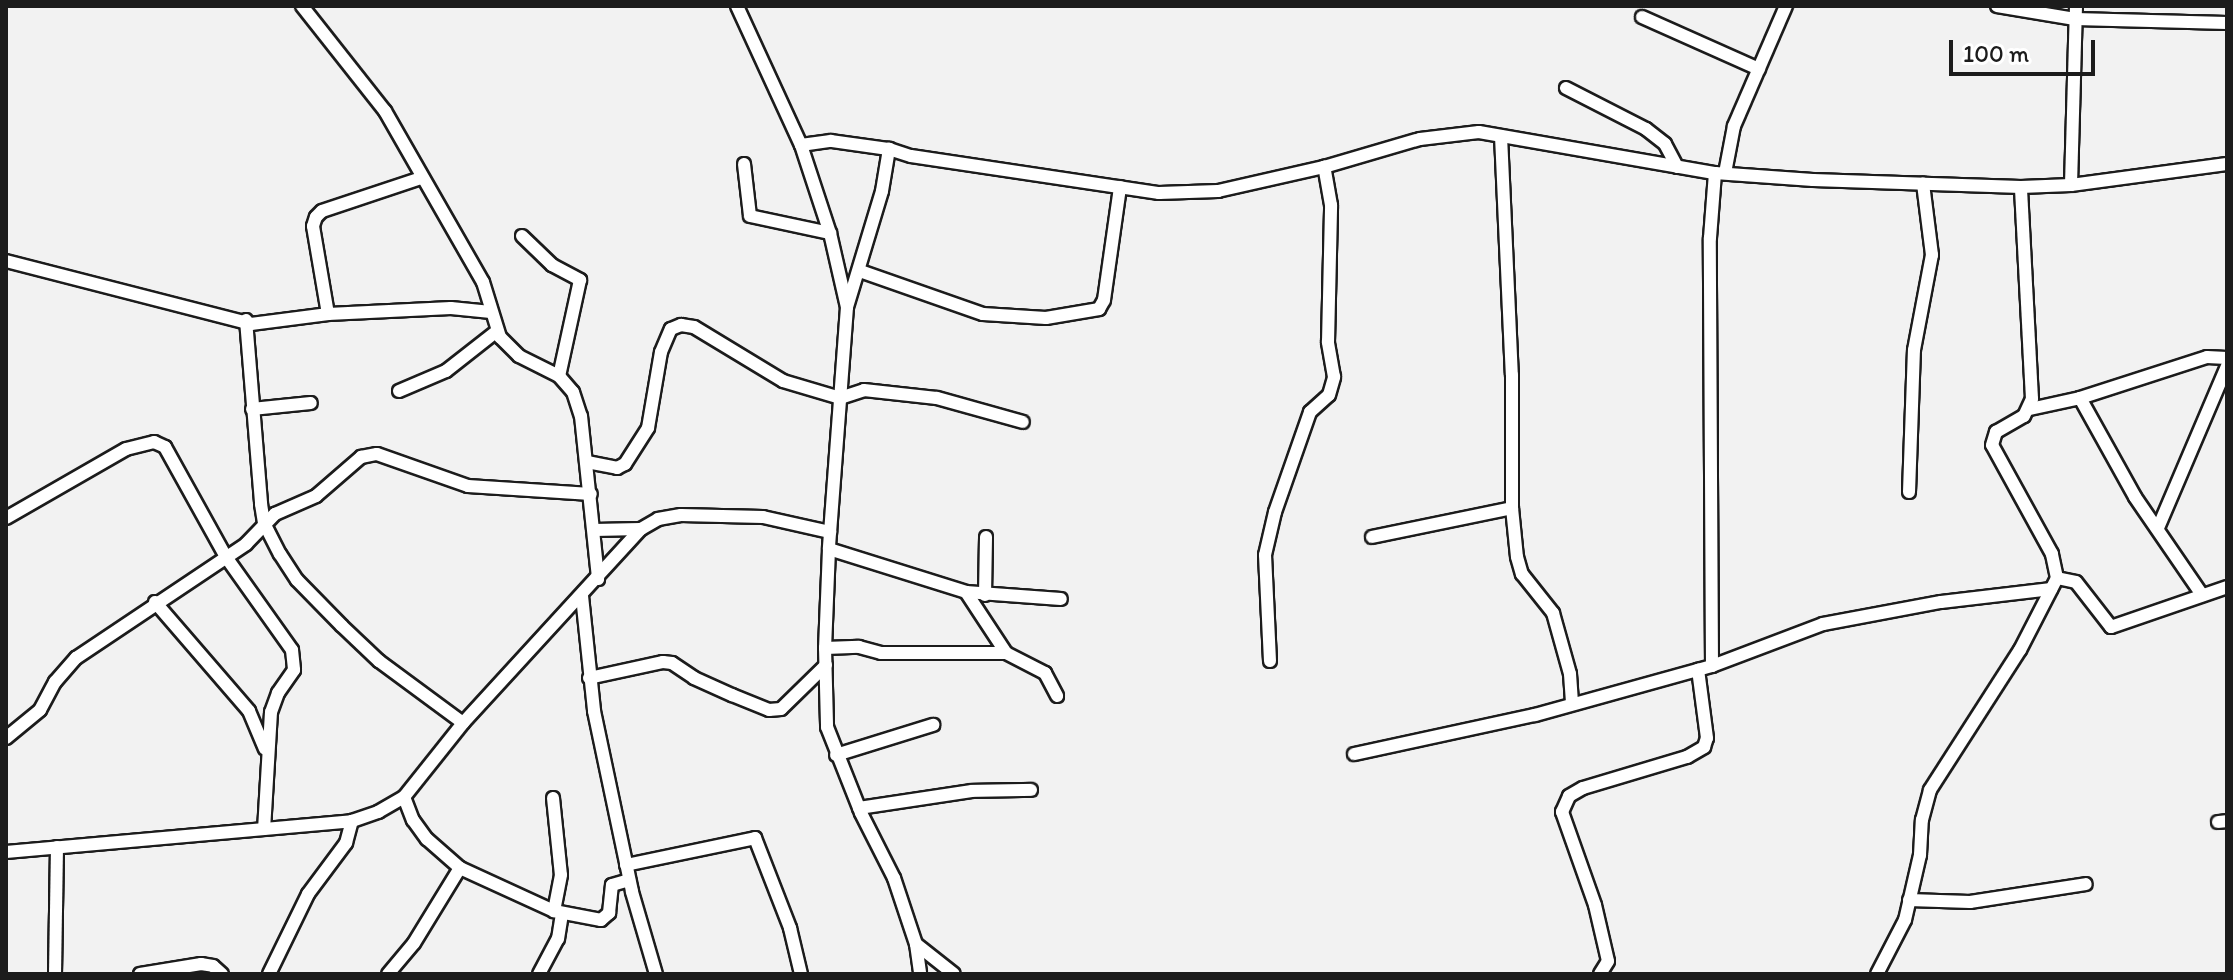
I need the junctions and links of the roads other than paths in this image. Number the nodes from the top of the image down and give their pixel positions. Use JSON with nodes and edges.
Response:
{"nodes":[{"id":1,"x":302,"y":6,"type":"edge"},
{"id":2,"x":737,"y":6,"type":"edge"},
{"id":3,"x":1786,"y":6,"type":"edge"},
{"id":4,"x":1997,"y":6,"type":"edge"},
{"id":5,"x":2075,"y":13,"type":"edge"},
{"id":6,"x":1642,"y":17,"type":"dead end"},
{"id":7,"x":2227,"y":23,"type":"edge"},
{"id":8,"x":1759,"y":69,"type":"junction"},
{"id":9,"x":1566,"y":88,"type":"dead end"},
{"id":10,"x":1501,"y":136,"type":"junction"},
{"id":11,"x":801,"y":145,"type":"junction"},
{"id":12,"x":889,"y":149,"type":"junction"},
{"id":13,"x":744,"y":164,"type":"dead end"},
{"id":14,"x":2227,"y":164,"type":"edge"},
{"id":15,"x":1324,"y":167,"type":"junction"},
{"id":16,"x":1677,"y":167,"type":"junction"},
{"id":17,"x":1720,"y":173,"type":"junction"},
{"id":18,"x":421,"y":178,"type":"junction"},
{"id":19,"x":1923,"y":184,"type":"junction"},
{"id":20,"x":2071,"y":185,"type":"junction"},
{"id":21,"x":1120,"y":187,"type":"junction"},
{"id":22,"x":2021,"y":187,"type":"junction"},
{"id":23,"x":830,"y":233,"type":"junction"},
{"id":24,"x":522,"y":236,"type":"dead end"},
{"id":25,"x":6,"y":261,"type":"edge"},
{"id":26,"x":860,"y":271,"type":"junction"},
{"id":27,"x":847,"y":307,"type":"junction"},
{"id":28,"x":491,"y":312,"type":"junction"},
{"id":29,"x":328,"y":314,"type":"junction"},
{"id":30,"x":246,"y":320,"type":"junction"},
{"id":31,"x":497,"y":331,"type":"junction"},
{"id":32,"x":2227,"y":358,"type":"edge"},
{"id":33,"x":2227,"y":366,"type":"edge"},
{"id":34,"x":559,"y":376,"type":"junction"},
{"id":35,"x":399,"y":391,"type":"dead end"},
{"id":36,"x":840,"y":398,"type":"junction"},
{"id":37,"x":2080,"y":398,"type":"junction"},
{"id":38,"x":311,"y":403,"type":"dead end"},
{"id":39,"x":252,"y":409,"type":"junction"},
{"id":40,"x":2030,"y":409,"type":"junction"},
{"id":41,"x":1023,"y":422,"type":"dead end"},
{"id":42,"x":587,"y":462,"type":"junction"},
{"id":43,"x":1909,"y":492,"type":"dead end"},
{"id":44,"x":591,"y":494,"type":"junction"},
{"id":45,"x":1512,"y":508,"type":"junction"},
{"id":46,"x":6,"y":518,"type":"edge"},
{"id":47,"x":264,"y":523,"type":"junction"},
{"id":48,"x":2158,"y":528,"type":"junction"},
{"id":49,"x":641,"y":529,"type":"junction"},
{"id":50,"x":594,"y":530,"type":"junction"},
{"id":51,"x":830,"y":532,"type":"junction"},
{"id":52,"x":986,"y":537,"type":"dead end"},
{"id":53,"x":1372,"y":537,"type":"dead end"},
{"id":54,"x":829,"y":549,"type":"junction"},
{"id":55,"x":226,"y":557,"type":"junction"},
{"id":56,"x":598,"y":579,"type":"junction"},
{"id":57,"x":2054,"y":583,"type":"junction"},
{"id":58,"x":2227,"y":587,"type":"edge"},
{"id":59,"x":966,"y":592,"type":"junction"},
{"id":60,"x":985,"y":595,"type":"junction"},
{"id":61,"x":2202,"y":595,"type":"junction"},
{"id":62,"x":582,"y":596,"type":"junction"},
{"id":63,"x":1061,"y":599,"type":"dead end"},
{"id":64,"x":155,"y":602,"type":"junction"},
{"id":65,"x":825,"y":648,"type":"junction"},
{"id":66,"x":1006,"y":653,"type":"junction"},
{"id":67,"x":1270,"y":661,"type":"dead end"},
{"id":68,"x":826,"y":665,"type":"junction"},
{"id":69,"x":1712,"y":666,"type":"junction"},
{"id":70,"x":1698,"y":670,"type":"junction"},
{"id":71,"x":589,"y":678,"type":"junction"},
{"id":72,"x":1057,"y":696,"type":"dead end"},
{"id":73,"x":1572,"y":704,"type":"junction"},
{"id":74,"x":463,"y":723,"type":"junction"},
{"id":75,"x":933,"y":725,"type":"dead end"},
{"id":76,"x":6,"y":738,"type":"edge"},
{"id":77,"x":266,"y":752,"type":"junction"},
{"id":78,"x":1354,"y":754,"type":"dead end"},
{"id":79,"x":836,"y":755,"type":"junction"},
{"id":80,"x":1031,"y":790,"type":"dead end"},
{"id":81,"x":404,"y":797,"type":"junction"},
{"id":82,"x":553,"y":798,"type":"dead end"},
{"id":83,"x":859,"y":808,"type":"junction"},
{"id":84,"x":352,"y":821,"type":"junction"},
{"id":85,"x":264,"y":829,"type":"junction"},
{"id":86,"x":57,"y":847,"type":"junction"},
{"id":87,"x":6,"y":852,"type":"edge"},
{"id":88,"x":626,"y":865,"type":"junction"},
{"id":89,"x":460,"y":868,"type":"junction"},
{"id":90,"x":629,"y":880,"type":"junction"},
{"id":91,"x":2086,"y":884,"type":"dead end"},
{"id":92,"x":1909,"y":900,"type":"junction"},
{"id":93,"x":558,"y":912,"type":"junction"},
{"id":94,"x":916,"y":944,"type":"junction"},
{"id":95,"x":55,"y":974,"type":"edge"},
{"id":96,"x":140,"y":974,"type":"edge"},
{"id":97,"x":222,"y":974,"type":"edge"},
{"id":98,"x":269,"y":974,"type":"edge"},
{"id":99,"x":388,"y":974,"type":"edge"},
{"id":100,"x":539,"y":974,"type":"edge"},
{"id":101,"x":656,"y":974,"type":"edge"},
{"id":102,"x":801,"y":974,"type":"edge"},
{"id":103,"x":920,"y":974,"type":"edge"},
{"id":104,"x":954,"y":974,"type":"edge"},
{"id":105,"x":1600,"y":974,"type":"edge"},
{"id":106,"x":1877,"y":974,"type":"edge"}],
"edges":[{"from":1,"to":18,"type":"street"},
{"from":2,"to":11,"type":"street"},
{"from":3,"to":8,"type":"street"},
{"from":4,"to":5,"type":"street"},
{"from":5,"to":7,"type":"street"},
{"from":5,"to":20,"type":"street"},
{"from":6,"to":8,"type":"street"},
{"from":8,"to":17,"type":"street"},
{"from":9,"to":16,"type":"street"},
{"from":10,"to":15,"type":"street"},
{"from":10,"to":16,"type":"street"},
{"from":10,"to":45,"type":"street"},
{"from":11,"to":12,"type":"street"},
{"from":11,"to":23,"type":"street"},
{"from":12,"to":21,"type":"street"},
{"from":12,"to":26,"type":"street"},
{"from":13,"to":23,"type":"street"},
{"from":14,"to":20,"type":"street"},
{"from":15,"to":21,"type":"street"},
{"from":15,"to":67,"type":"street"},
{"from":16,"to":17,"type":"street"},
{"from":17,"to":19,"type":"street"},
{"from":17,"to":69,"type":"street"},
{"from":18,"to":28,"type":"street"},
{"from":18,"to":29,"type":"street"},
{"from":19,"to":22,"type":"street"},
{"from":19,"to":43,"type":"street"},
{"from":20,"to":22,"type":"street"},
{"from":21,"to":26,"type":"street"},
{"from":22,"to":40,"type":"street"},
{"from":23,"to":27,"type":"street"},
{"from":24,"to":34,"type":"street"},
{"from":25,"to":30,"type":"street"},
{"from":26,"to":27,"type":"street"},
{"from":27,"to":36,"type":"street"},
{"from":28,"to":29,"type":"street"},
{"from":28,"to":31,"type":"street"},
{"from":29,"to":30,"type":"street"},
{"from":30,"to":39,"type":"street"},
{"from":31,"to":34,"type":"street"},
{"from":31,"to":35,"type":"street"},
{"from":32,"to":37,"type":"street"},
{"from":33,"to":48,"type":"street"},
{"from":34,"to":42,"type":"street"},
{"from":36,"to":41,"type":"street"},
{"from":36,"to":42,"type":"street"},
{"from":36,"to":51,"type":"street"},
{"from":37,"to":40,"type":"street"},
{"from":37,"to":48,"type":"street"},
{"from":38,"to":39,"type":"street"},
{"from":39,"to":47,"type":"street"},
{"from":40,"to":57,"type":"street"},
{"from":42,"to":44,"type":"street"},
{"from":44,"to":47,"type":"street"},
{"from":44,"to":50,"type":"street"},
{"from":45,"to":53,"type":"street"},
{"from":45,"to":73,"type":"street"},
{"from":46,"to":55,"type":"street"},
{"from":47,"to":55,"type":"street"},
{"from":47,"to":74,"type":"street"},
{"from":48,"to":61,"type":"street"},
{"from":49,"to":50,"type":"street"},
{"from":49,"to":51,"type":"street"},
{"from":49,"to":56,"type":"street"},
{"from":50,"to":56,"type":"street"},
{"from":51,"to":54,"type":"street"},
{"from":52,"to":60,"type":"street"},
{"from":54,"to":59,"type":"street"},
{"from":54,"to":65,"type":"street"},
{"from":55,"to":64,"type":"street"},
{"from":55,"to":77,"type":"street"},
{"from":56,"to":62,"type":"street"},
{"from":57,"to":61,"type":"street"},
{"from":57,"to":69,"type":"street"},
{"from":57,"to":92,"type":"street"},
{"from":58,"to":61,"type":"street"},
{"from":59,"to":60,"type":"street"},
{"from":59,"to":66,"type":"street"},
{"from":60,"to":63,"type":"street"},
{"from":62,"to":71,"type":"street"},
{"from":62,"to":74,"type":"street"},
{"from":64,"to":76,"type":"street"},
{"from":64,"to":77,"type":"street"},
{"from":65,"to":66,"type":"street"},
{"from":65,"to":68,"type":"street"},
{"from":66,"to":72,"type":"street"},
{"from":68,"to":71,"type":"street"},
{"from":68,"to":79,"type":"street"},
{"from":69,"to":70,"type":"street"},
{"from":70,"to":73,"type":"street"},
{"from":70,"to":105,"type":"street"},
{"from":71,"to":88,"type":"street"},
{"from":73,"to":78,"type":"street"},
{"from":74,"to":81,"type":"street"},
{"from":75,"to":79,"type":"street"},
{"from":77,"to":85,"type":"street"},
{"from":79,"to":83,"type":"street"},
{"from":80,"to":83,"type":"street"},
{"from":81,"to":84,"type":"street"},
{"from":81,"to":89,"type":"street"},
{"from":82,"to":93,"type":"street"},
{"from":83,"to":94,"type":"street"},
{"from":84,"to":85,"type":"street"},
{"from":84,"to":98,"type":"street"},
{"from":85,"to":86,"type":"street"},
{"from":86,"to":87,"type":"street"},
{"from":86,"to":95,"type":"street"},
{"from":88,"to":90,"type":"street"},
{"from":88,"to":102,"type":"street"},
{"from":89,"to":93,"type":"street"},
{"from":89,"to":99,"type":"street"},
{"from":90,"to":93,"type":"street"},
{"from":90,"to":101,"type":"street"},
{"from":91,"to":92,"type":"street"},
{"from":92,"to":106,"type":"street"},
{"from":93,"to":100,"type":"street"},
{"from":94,"to":103,"type":"street"},
{"from":94,"to":104,"type":"street"},
{"from":96,"to":97,"type":"street"}]}
